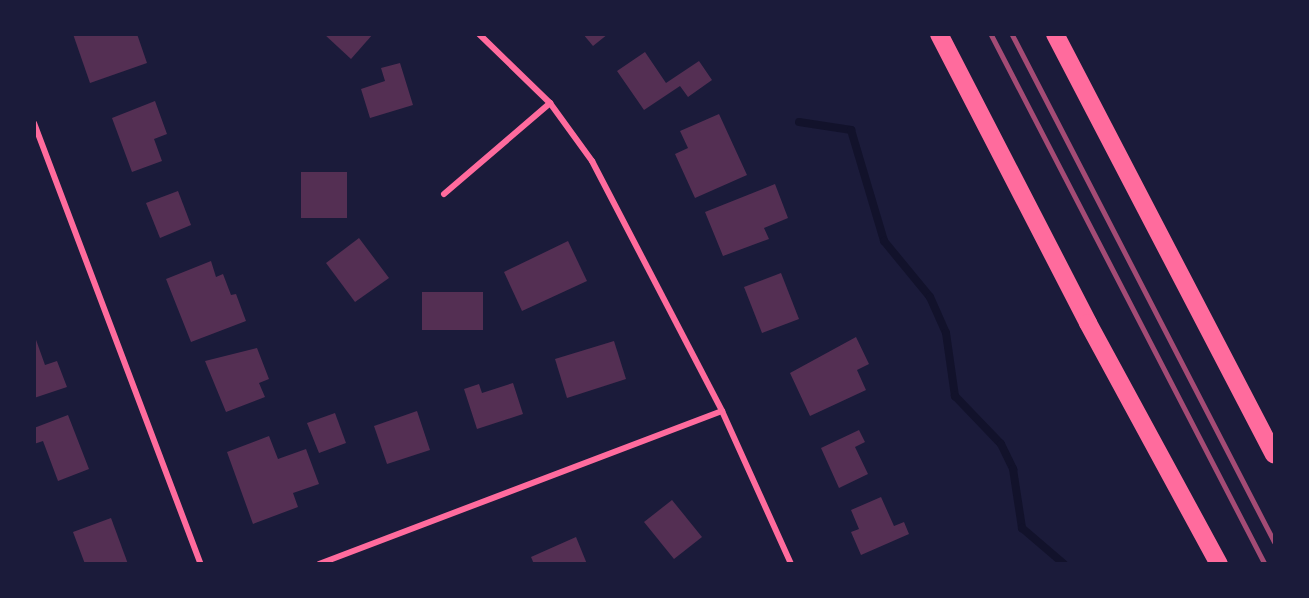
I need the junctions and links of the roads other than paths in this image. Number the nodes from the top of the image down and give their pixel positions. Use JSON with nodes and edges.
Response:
{"nodes":[{"id":1,"x":479,"y":34,"type":"edge"},
{"id":2,"x":939,"y":34,"type":"edge"},
{"id":3,"x":1055,"y":34,"type":"edge"},
{"id":4,"x":550,"y":103,"type":"junction"},
{"id":5,"x":34,"y":123,"type":"edge"},
{"id":6,"x":444,"y":195,"type":"dead end"},
{"id":7,"x":722,"y":411,"type":"junction"},
{"id":8,"x":1275,"y":454,"type":"edge"},
{"id":9,"x":201,"y":564,"type":"edge"},
{"id":10,"x":319,"y":564,"type":"edge"},
{"id":11,"x":791,"y":564,"type":"edge"},
{"id":12,"x":1219,"y":564,"type":"edge"}],
"edges":[{"from":1,"to":4,"type":"street"},
{"from":2,"to":12,"type":"highway"},
{"from":3,"to":8,"type":"highway"},
{"from":4,"to":6,"type":"street"},
{"from":4,"to":7,"type":"street"},
{"from":5,"to":9,"type":"street"},
{"from":7,"to":10,"type":"street"},
{"from":7,"to":11,"type":"street"}]}
